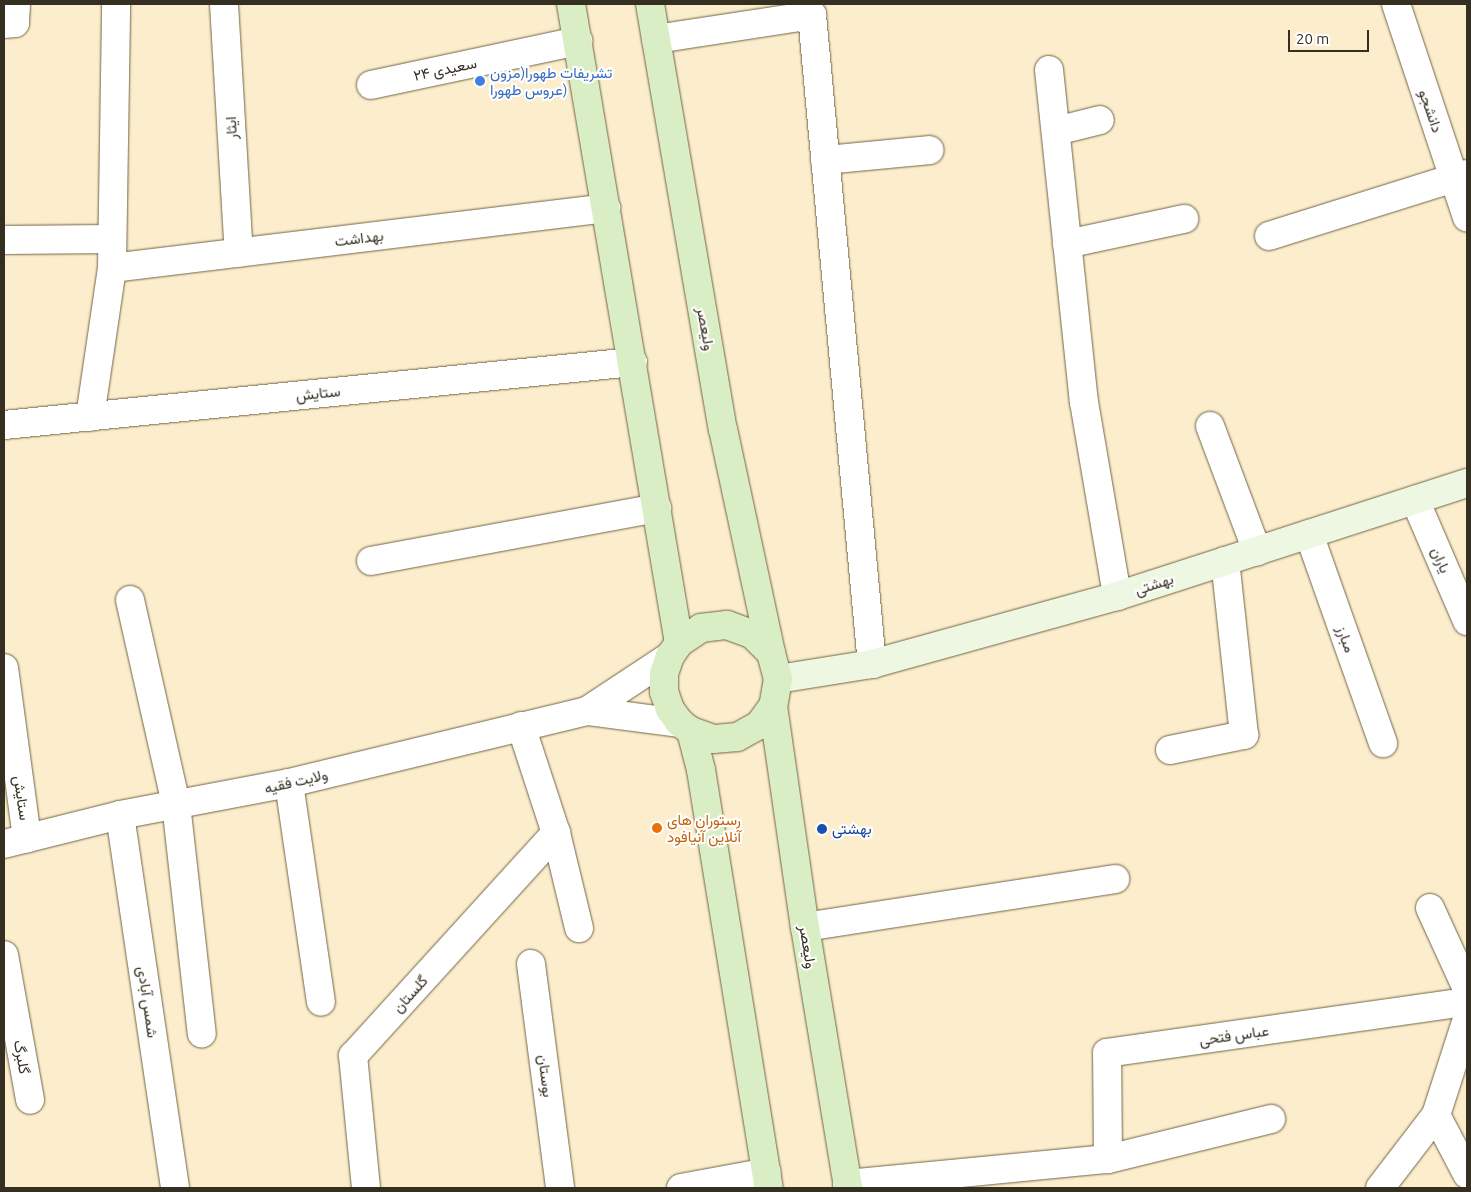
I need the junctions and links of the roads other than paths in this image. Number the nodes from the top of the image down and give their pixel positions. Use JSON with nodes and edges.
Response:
{"nodes":[{"id":1,"x":16,"y":4,"type":"edge"},
{"id":2,"x":116,"y":4,"type":"edge"},
{"id":3,"x":224,"y":4,"type":"edge"},
{"id":4,"x":571,"y":4,"type":"edge"},
{"id":5,"x":650,"y":4,"type":"edge"},
{"id":6,"x":1396,"y":4,"type":"edge"},
{"id":7,"x":4,"y":24,"type":"edge"},
{"id":8,"x":656,"y":39,"type":"junction"},
{"id":9,"x":578,"y":41,"type":"junction"},
{"id":10,"x":1049,"y":70,"type":"dead end"},
{"id":11,"x":371,"y":85,"type":"dead end"},
{"id":12,"x":1100,"y":120,"type":"dead end"},
{"id":13,"x":1056,"y":131,"type":"junction"},
{"id":14,"x":930,"y":150,"type":"dead end"},
{"id":15,"x":825,"y":160,"type":"junction"},
{"id":16,"x":1461,"y":176,"type":"edge"},
{"id":17,"x":606,"y":208,"type":"junction"},
{"id":18,"x":1467,"y":218,"type":"edge"},
{"id":19,"x":1184,"y":219,"type":"dead end"},
{"id":20,"x":1269,"y":236,"type":"dead end"},
{"id":21,"x":112,"y":239,"type":"junction"},
{"id":22,"x":4,"y":240,"type":"edge"},
{"id":23,"x":1068,"y":244,"type":"junction"},
{"id":24,"x":239,"y":253,"type":"junction"},
{"id":25,"x":112,"y":268,"type":"junction"},
{"id":26,"x":633,"y":362,"type":"junction"},
{"id":27,"x":90,"y":417,"type":"junction"},
{"id":28,"x":4,"y":425,"type":"edge"},
{"id":29,"x":1210,"y":426,"type":"dead end"},
{"id":30,"x":1467,"y":483,"type":"edge"},
{"id":31,"x":1415,"y":500,"type":"junction"},
{"id":32,"x":657,"y":508,"type":"junction"},
{"id":33,"x":1309,"y":534,"type":"junction"},
{"id":34,"x":1257,"y":550,"type":"junction"},
{"id":35,"x":371,"y":561,"type":"dead end"},
{"id":36,"x":1225,"y":561,"type":"junction"},
{"id":37,"x":1116,"y":596,"type":"junction"},
{"id":38,"x":130,"y":600,"type":"dead end"},
{"id":39,"x":1467,"y":621,"type":"edge"},
{"id":40,"x":674,"y":649,"type":"junction"},
{"id":41,"x":770,"y":653,"type":"junction"},
{"id":42,"x":872,"y":664,"type":"junction"},
{"id":43,"x":4,"y":668,"type":"edge"},
{"id":44,"x":778,"y":679,"type":"junction"},
{"id":45,"x":773,"y":706,"type":"junction"},
{"id":46,"x":587,"y":710,"type":"junction"},
{"id":47,"x":521,"y":726,"type":"junction"},
{"id":48,"x":685,"y":727,"type":"junction"},
{"id":49,"x":1383,"y":743,"type":"dead end"},
{"id":50,"x":1170,"y":750,"type":"dead end"},
{"id":51,"x":289,"y":783,"type":"junction"},
{"id":52,"x":176,"y":804,"type":"junction"},
{"id":53,"x":120,"y":815,"type":"junction"},
{"id":54,"x":556,"y":833,"type":"junction"},
{"id":55,"x":16,"y":841,"type":"edge"},
{"id":56,"x":1115,"y":879,"type":"dead end"},
{"id":57,"x":1430,"y":908,"type":"dead end"},
{"id":58,"x":805,"y":927,"type":"junction"},
{"id":59,"x":579,"y":928,"type":"dead end"},
{"id":60,"x":4,"y":955,"type":"edge"},
{"id":61,"x":531,"y":964,"type":"dead end"},
{"id":62,"x":1467,"y":989,"type":"edge"},
{"id":63,"x":321,"y":1002,"type":"dead end"},
{"id":64,"x":1467,"y":1002,"type":"edge"},
{"id":65,"x":1467,"y":1019,"type":"edge"},
{"id":66,"x":202,"y":1034,"type":"dead end"},
{"id":67,"x":30,"y":1100,"type":"dead end"},
{"id":68,"x":1436,"y":1115,"type":"junction"},
{"id":69,"x":1271,"y":1119,"type":"dead end"},
{"id":70,"x":1108,"y":1159,"type":"junction"},
{"id":71,"x":1467,"y":1174,"type":"edge"},
{"id":72,"x":768,"y":1180,"type":"edge"},
{"id":73,"x":1390,"y":1182,"type":"edge"},
{"id":74,"x":847,"y":1186,"type":"edge"},
{"id":75,"x":175,"y":1188,"type":"edge"},
{"id":76,"x":366,"y":1188,"type":"edge"},
{"id":77,"x":560,"y":1188,"type":"edge"},
{"id":78,"x":681,"y":1188,"type":"edge"}],
"edges":[{"from":1,"to":7,"type":"street"},
{"from":2,"to":21,"type":"street"},
{"from":3,"to":24,"type":"street","name":"ایثار"},
{"from":4,"to":9,"type":"main road"},
{"from":5,"to":8,"type":"main road","name":"ولیعصر"},
{"from":6,"to":16,"type":"street","name":"دانشجو"},
{"from":8,"to":15,"type":"street"},
{"from":8,"to":41,"type":"main road","name":"ولیعصر"},
{"from":9,"to":11,"type":"street","name":"۲۴ سعیدی"},
{"from":9,"to":17,"type":"main road"},
{"from":10,"to":13,"type":"street"},
{"from":12,"to":13,"type":"street"},
{"from":13,"to":23,"type":"street"},
{"from":14,"to":15,"type":"street"},
{"from":15,"to":42,"type":"street"},
{"from":16,"to":18,"type":"street","name":"دانشجو"},
{"from":16,"to":20,"type":"street"},
{"from":17,"to":24,"type":"street","name":"بهداشت"},
{"from":17,"to":26,"type":"main road"},
{"from":19,"to":23,"type":"street"},
{"from":21,"to":22,"type":"street"},
{"from":21,"to":25,"type":"street"},
{"from":23,"to":37,"type":"street"},
{"from":24,"to":25,"type":"street","name":"بهداشت"},
{"from":25,"to":27,"type":"street"},
{"from":26,"to":27,"type":"street","name":"ستایش"},
{"from":26,"to":32,"type":"main road"},
{"from":27,"to":28,"type":"street","name":"ستایش"},
{"from":29,"to":34,"type":"street"},
{"from":30,"to":31,"type":"main road","name":"بهشتی"},
{"from":31,"to":33,"type":"main road","name":"بهشتی"},
{"from":31,"to":39,"type":"street","name":"یاران"},
{"from":32,"to":35,"type":"street"},
{"from":32,"to":40,"type":"main road"},
{"from":33,"to":34,"type":"main road","name":"بهشتی"},
{"from":33,"to":49,"type":"street","name":"مبارز"},
{"from":34,"to":36,"type":"main road","name":"بهشتی"},
{"from":36,"to":37,"type":"main road","name":"بهشتی"},
{"from":36,"to":50,"type":"street"},
{"from":37,"to":42,"type":"main road","name":"بهشتی"},
{"from":38,"to":52,"type":"street"},
{"from":40,"to":41,"type":"main road"},
{"from":40,"to":46,"type":"street","name":"ولایت فقیه"},
{"from":40,"to":48,"type":"main road"},
{"from":41,"to":44,"type":"main road"},
{"from":42,"to":44,"type":"main road","name":"بهشتی"},
{"from":43,"to":55,"type":"street","name":"ستایش"},
{"from":44,"to":45,"type":"main road"},
{"from":45,"to":48,"type":"main road"},
{"from":45,"to":58,"type":"main road","name":"ولیعصر"},
{"from":46,"to":47,"type":"street","name":"ولایت فقیه"},
{"from":46,"to":48,"type":"street","name":"ولایت فقیه"},
{"from":47,"to":51,"type":"street","name":"ولایت فقیه"},
{"from":47,"to":54,"type":"street"},
{"from":48,"to":72,"type":"main road"},
{"from":51,"to":52,"type":"street","name":"ولایت فقیه"},
{"from":51,"to":63,"type":"street"},
{"from":52,"to":53,"type":"street","name":"ولایت فقیه"},
{"from":52,"to":66,"type":"street"},
{"from":53,"to":55,"type":"street","name":"ولایت فقیه"},
{"from":53,"to":75,"type":"street","name":"شمس آبادی"},
{"from":54,"to":59,"type":"street"},
{"from":54,"to":76,"type":"street","name":"گلستان"},
{"from":56,"to":58,"type":"street"},
{"from":57,"to":62,"type":"street"},
{"from":58,"to":74,"type":"main road","name":"ولیعصر"},
{"from":60,"to":67,"type":"street","name":"گلبرگ"},
{"from":61,"to":77,"type":"street","name":"بوستان"},
{"from":64,"to":70,"type":"street","name":"عباس فتحی"},
{"from":65,"to":68,"type":"street"},
{"from":68,"to":71,"type":"street"},
{"from":68,"to":73,"type":"street"},
{"from":69,"to":70,"type":"street"},
{"from":70,"to":74,"type":"street"},
{"from":72,"to":78,"type":"street"}]}
